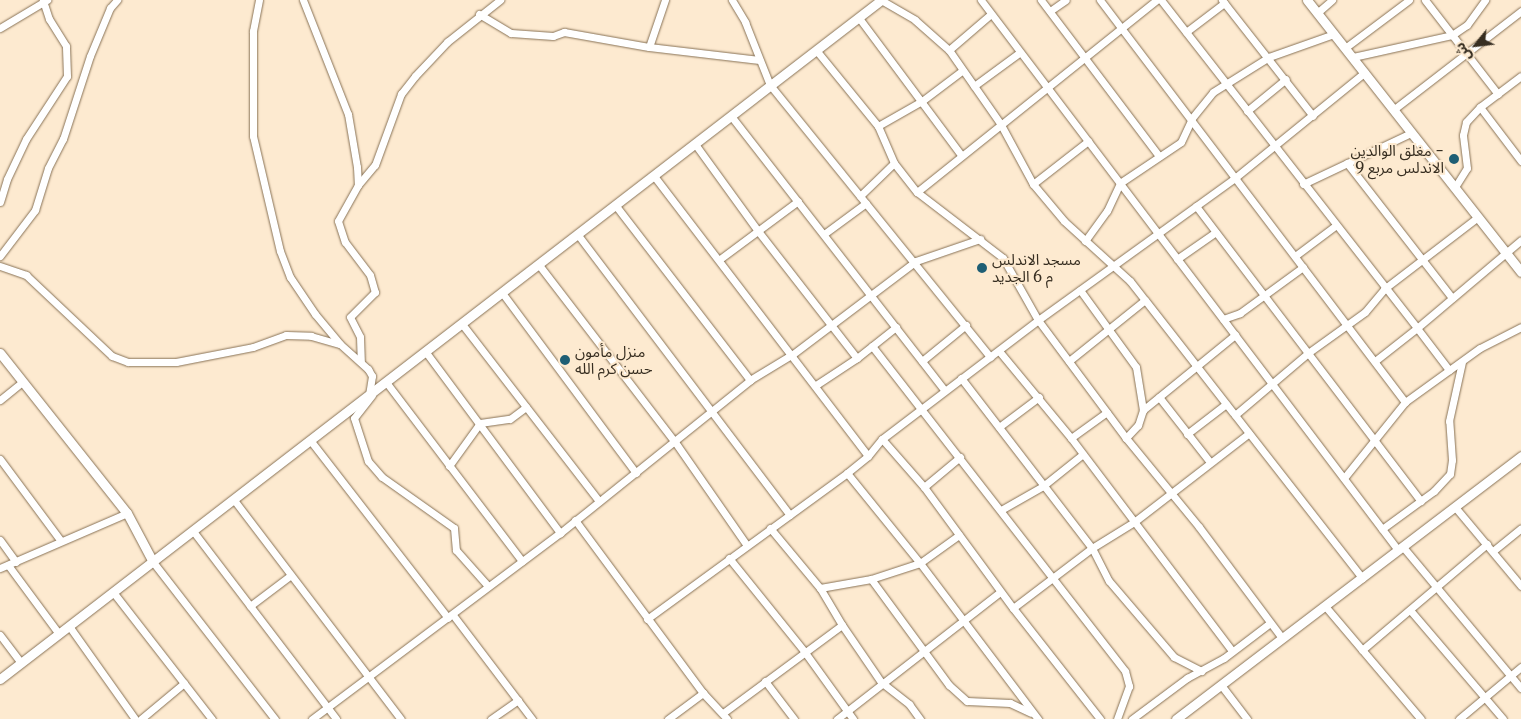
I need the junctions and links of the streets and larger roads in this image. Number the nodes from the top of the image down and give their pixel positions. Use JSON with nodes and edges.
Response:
{"nodes":[{"id":1,"x":117,"y":0,"type":"edge"},
{"id":2,"x":259,"y":0,"type":"edge"},
{"id":3,"x":304,"y":0,"type":"edge"},
{"id":4,"x":500,"y":0,"type":"edge"},
{"id":5,"x":665,"y":0,"type":"edge"},
{"id":6,"x":732,"y":0,"type":"edge"},
{"id":7,"x":881,"y":0,"type":"edge"},
{"id":8,"x":981,"y":0,"type":"edge"},
{"id":9,"x":1041,"y":0,"type":"edge"},
{"id":10,"x":1066,"y":0,"type":"edge"},
{"id":11,"x":1100,"y":0,"type":"edge"},
{"id":12,"x":1159,"y":0,"type":"edge"},
{"id":13,"x":1307,"y":0,"type":"edge"},
{"id":14,"x":1332,"y":0,"type":"edge"},
{"id":15,"x":1409,"y":0,"type":"edge"},
{"id":16,"x":1425,"y":0,"type":"edge"},
{"id":17,"x":1485,"y":0,"type":"edge"},
{"id":18,"x":44,"y":1,"type":"edge"},
{"id":19,"x":1223,"y":2,"type":"edge"},
{"id":20,"x":1050,"y":11,"type":"junction"},
{"id":21,"x":1521,"y":11,"type":"edge"},
{"id":22,"x":1317,"y":13,"type":"junction"},
{"id":23,"x":479,"y":14,"type":"junction"},
{"id":24,"x":992,"y":14,"type":"junction"},
{"id":25,"x":859,"y":18,"type":"junction"},
{"id":26,"x":0,"y":28,"type":"edge"},
{"id":27,"x":1122,"y":28,"type":"junction"},
{"id":28,"x":1186,"y":32,"type":"junction"},
{"id":29,"x":1334,"y":34,"type":"junction"},
{"id":30,"x":1452,"y":35,"type":"junction"},
{"id":31,"x":649,"y":47,"type":"junction"},
{"id":32,"x":1346,"y":48,"type":"junction"},
{"id":33,"x":816,"y":50,"type":"junction"},
{"id":34,"x":949,"y":50,"type":"junction"},
{"id":35,"x":1019,"y":53,"type":"junction"},
{"id":36,"x":1466,"y":53,"type":"junction"},
{"id":37,"x":1084,"y":57,"type":"junction"},
{"id":38,"x":1269,"y":57,"type":"junction"},
{"id":39,"x":1353,"y":57,"type":"junction"},
{"id":40,"x":759,"y":60,"type":"junction"},
{"id":41,"x":963,"y":70,"type":"junction"},
{"id":42,"x":1365,"y":72,"type":"junction"},
{"id":43,"x":1520,"y":78,"type":"edge"},
{"id":44,"x":1286,"y":79,"type":"junction"},
{"id":45,"x":1226,"y":84,"type":"junction"},
{"id":46,"x":770,"y":85,"type":"junction"},
{"id":47,"x":974,"y":86,"type":"junction"},
{"id":48,"x":1048,"y":87,"type":"junction"},
{"id":49,"x":1498,"y":94,"type":"junction"},
{"id":50,"x":922,"y":100,"type":"junction"},
{"id":51,"x":1480,"y":107,"type":"junction"},
{"id":52,"x":1393,"y":110,"type":"junction"},
{"id":53,"x":1246,"y":111,"type":"junction"},
{"id":54,"x":731,"y":116,"type":"junction"},
{"id":55,"x":1313,"y":116,"type":"junction"},
{"id":56,"x":1192,"y":118,"type":"junction"},
{"id":57,"x":1000,"y":123,"type":"junction"},
{"id":58,"x":878,"y":126,"type":"junction"},
{"id":59,"x":1411,"y":133,"type":"junction"},
{"id":60,"x":1088,"y":141,"type":"junction"},
{"id":61,"x":695,"y":144,"type":"junction"},
{"id":62,"x":1273,"y":145,"type":"junction"},
{"id":63,"x":961,"y":156,"type":"junction"},
{"id":64,"x":1159,"y":156,"type":"junction"},
{"id":65,"x":1521,"y":161,"type":"edge"},
{"id":66,"x":894,"y":163,"type":"junction"},
{"id":67,"x":1347,"y":163,"type":"junction"},
{"id":68,"x":654,"y":176,"type":"junction"},
{"id":69,"x":1236,"y":176,"type":"junction"},
{"id":70,"x":1120,"y":183,"type":"junction"},
{"id":71,"x":1033,"y":184,"type":"junction"},
{"id":72,"x":1303,"y":184,"type":"junction"},
{"id":73,"x":358,"y":185,"type":"junction"},
{"id":74,"x":1455,"y":187,"type":"junction"},
{"id":75,"x":917,"y":192,"type":"junction"},
{"id":76,"x":860,"y":196,"type":"junction"},
{"id":77,"x":798,"y":201,"type":"junction"},
{"id":78,"x":0,"y":202,"type":"edge"},
{"id":79,"x":866,"y":203,"type":"junction"},
{"id":80,"x":616,"y":206,"type":"junction"},
{"id":81,"x":1196,"y":206,"type":"junction"},
{"id":82,"x":1478,"y":217,"type":"junction"},
{"id":83,"x":1335,"y":226,"type":"junction"},
{"id":84,"x":758,"y":231,"type":"junction"},
{"id":85,"x":1216,"y":232,"type":"junction"},
{"id":86,"x":1159,"y":233,"type":"junction"},
{"id":87,"x":824,"y":234,"type":"junction"},
{"id":88,"x":578,"y":235,"type":"junction"},
{"id":89,"x":980,"y":239,"type":"junction"},
{"id":90,"x":1521,"y":240,"type":"edge"},
{"id":91,"x":1085,"y":241,"type":"junction"},
{"id":92,"x":1506,"y":253,"type":"junction"},
{"id":93,"x":0,"y":256,"type":"edge"},
{"id":94,"x":1295,"y":256,"type":"junction"},
{"id":95,"x":720,"y":259,"type":"junction"},
{"id":96,"x":1177,"y":259,"type":"junction"},
{"id":97,"x":1422,"y":260,"type":"junction"},
{"id":98,"x":916,"y":262,"type":"junction"},
{"id":99,"x":539,"y":265,"type":"junction"},
{"id":100,"x":0,"y":266,"type":"edge"},
{"id":101,"x":1112,"y":266,"type":"junction"},
{"id":102,"x":1303,"y":267,"type":"junction"},
{"id":103,"x":1521,"y":272,"type":"edge"},
{"id":104,"x":1384,"y":289,"type":"junction"},
{"id":105,"x":1080,"y":290,"type":"junction"},
{"id":106,"x":503,"y":294,"type":"junction"},
{"id":107,"x":872,"y":295,"type":"junction"},
{"id":108,"x":1265,"y":296,"type":"junction"},
{"id":109,"x":1452,"y":298,"type":"junction"},
{"id":110,"x":1146,"y":300,"type":"junction"},
{"id":111,"x":1223,"y":319,"type":"junction"},
{"id":112,"x":1038,"y":320,"type":"junction"},
{"id":113,"x":462,"y":324,"type":"junction"},
{"id":114,"x":832,"y":324,"type":"junction"},
{"id":115,"x":1347,"y":325,"type":"junction"},
{"id":116,"x":966,"y":326,"type":"junction"},
{"id":117,"x":896,"y":327,"type":"junction"},
{"id":118,"x":1521,"y":327,"type":"edge"},
{"id":119,"x":1417,"y":328,"type":"junction"},
{"id":120,"x":1108,"y":330,"type":"junction"},
{"id":121,"x":1235,"y":335,"type":"junction"},
{"id":122,"x":340,"y":344,"type":"junction"},
{"id":123,"x":872,"y":346,"type":"junction"},
{"id":124,"x":425,"y":351,"type":"junction"},
{"id":125,"x":999,"y":351,"type":"junction"},
{"id":126,"x":1308,"y":353,"type":"junction"},
{"id":127,"x":0,"y":354,"type":"edge"},
{"id":128,"x":793,"y":354,"type":"junction"},
{"id":129,"x":990,"y":356,"type":"junction"},
{"id":130,"x":857,"y":358,"type":"junction"},
{"id":131,"x":922,"y":361,"type":"junction"},
{"id":132,"x":361,"y":362,"type":"junction"},
{"id":133,"x":1069,"y":362,"type":"junction"},
{"id":134,"x":1374,"y":362,"type":"junction"},
{"id":135,"x":1462,"y":362,"type":"junction"},
{"id":136,"x":1196,"y":366,"type":"junction"},
{"id":137,"x":1449,"y":370,"type":"junction"},
{"id":138,"x":961,"y":378,"type":"junction"},
{"id":139,"x":750,"y":380,"type":"junction"},
{"id":140,"x":22,"y":382,"type":"junction"},
{"id":141,"x":386,"y":382,"type":"junction"},
{"id":142,"x":1271,"y":382,"type":"junction"},
{"id":143,"x":816,"y":384,"type":"junction"},
{"id":144,"x":373,"y":391,"type":"junction"},
{"id":145,"x":945,"y":391,"type":"junction"},
{"id":146,"x":1159,"y":396,"type":"junction"},
{"id":147,"x":1039,"y":397,"type":"junction"},
{"id":148,"x":0,"y":400,"type":"edge"},
{"id":149,"x":1405,"y":402,"type":"junction"},
{"id":150,"x":1226,"y":404,"type":"junction"},
{"id":151,"x":526,"y":407,"type":"junction"},
{"id":152,"x":922,"y":408,"type":"junction"},
{"id":153,"x":713,"y":410,"type":"junction"},
{"id":154,"x":1143,"y":410,"type":"junction"},
{"id":155,"x":1107,"y":412,"type":"junction"},
{"id":156,"x":1235,"y":415,"type":"junction"},
{"id":157,"x":480,"y":423,"type":"junction"},
{"id":158,"x":999,"y":427,"type":"junction"},
{"id":159,"x":1249,"y":433,"type":"junction"},
{"id":160,"x":1187,"y":434,"type":"junction"},
{"id":161,"x":1071,"y":438,"type":"junction"},
{"id":162,"x":1126,"y":438,"type":"junction"},
{"id":163,"x":882,"y":439,"type":"junction"},
{"id":164,"x":310,"y":440,"type":"junction"},
{"id":165,"x":1375,"y":441,"type":"junction"},
{"id":166,"x":675,"y":442,"type":"junction"},
{"id":167,"x":1083,"y":454,"type":"junction"},
{"id":168,"x":868,"y":456,"type":"junction"},
{"id":169,"x":1521,"y":456,"type":"edge"},
{"id":170,"x":960,"y":457,"type":"junction"},
{"id":171,"x":0,"y":459,"type":"edge"},
{"id":172,"x":1210,"y":462,"type":"junction"},
{"id":173,"x":449,"y":466,"type":"junction"},
{"id":174,"x":636,"y":473,"type":"junction"},
{"id":175,"x":847,"y":473,"type":"junction"},
{"id":176,"x":1344,"y":478,"type":"junction"},
{"id":177,"x":924,"y":486,"type":"junction"},
{"id":178,"x":1043,"y":486,"type":"junction"},
{"id":179,"x":1169,"y":492,"type":"junction"},
{"id":180,"x":234,"y":500,"type":"junction"},
{"id":181,"x":600,"y":501,"type":"junction"},
{"id":182,"x":1421,"y":501,"type":"junction"},
{"id":183,"x":1455,"y":507,"type":"junction"},
{"id":184,"x":1001,"y":510,"type":"junction"},
{"id":185,"x":127,"y":513,"type":"junction"},
{"id":186,"x":790,"y":514,"type":"junction"},
{"id":187,"x":575,"y":520,"type":"junction"},
{"id":188,"x":1134,"y":522,"type":"junction"},
{"id":189,"x":770,"y":528,"type":"junction"},
{"id":190,"x":1521,"y":528,"type":"edge"},
{"id":191,"x":1382,"y":529,"type":"junction"},
{"id":192,"x":193,"y":531,"type":"junction"},
{"id":193,"x":560,"y":532,"type":"junction"},
{"id":194,"x":959,"y":536,"type":"junction"},
{"id":195,"x":0,"y":540,"type":"edge"},
{"id":196,"x":61,"y":542,"type":"junction"},
{"id":197,"x":746,"y":544,"type":"junction"},
{"id":198,"x":1487,"y":544,"type":"junction"},
{"id":199,"x":1092,"y":548,"type":"junction"},
{"id":200,"x":1401,"y":548,"type":"junction"},
{"id":201,"x":1493,"y":551,"type":"junction"},
{"id":202,"x":729,"y":558,"type":"junction"},
{"id":203,"x":522,"y":561,"type":"junction"},
{"id":204,"x":16,"y":562,"type":"junction"},
{"id":205,"x":153,"y":562,"type":"junction"},
{"id":206,"x":920,"y":563,"type":"junction"},
{"id":207,"x":8,"y":565,"type":"junction"},
{"id":208,"x":0,"y":568,"type":"edge"},
{"id":209,"x":290,"y":575,"type":"junction"},
{"id":210,"x":1052,"y":577,"type":"junction"},
{"id":211,"x":1362,"y":578,"type":"junction"},
{"id":212,"x":871,"y":579,"type":"junction"},
{"id":213,"x":488,"y":586,"type":"junction"},
{"id":214,"x":1521,"y":586,"type":"edge"},
{"id":215,"x":1437,"y":587,"type":"junction"},
{"id":216,"x":820,"y":588,"type":"junction"},
{"id":217,"x":113,"y":592,"type":"junction"},
{"id":218,"x":1000,"y":592,"type":"junction"},
{"id":219,"x":250,"y":606,"type":"junction"},
{"id":220,"x":1325,"y":606,"type":"junction"},
{"id":221,"x":1013,"y":608,"type":"junction"},
{"id":222,"x":1410,"y":610,"type":"junction"},
{"id":223,"x":450,"y":617,"type":"junction"},
{"id":224,"x":647,"y":619,"type":"junction"},
{"id":225,"x":962,"y":621,"type":"junction"},
{"id":226,"x":1270,"y":622,"type":"junction"},
{"id":227,"x":842,"y":625,"type":"junction"},
{"id":228,"x":69,"y":626,"type":"junction"},
{"id":229,"x":59,"y":634,"type":"junction"},
{"id":230,"x":0,"y":635,"type":"edge"},
{"id":231,"x":1282,"y":638,"type":"junction"},
{"id":232,"x":923,"y":650,"type":"junction"},
{"id":233,"x":1362,"y":650,"type":"junction"},
{"id":234,"x":804,"y":651,"type":"junction"},
{"id":235,"x":1232,"y":651,"type":"junction"},
{"id":236,"x":21,"y":663,"type":"junction"},
{"id":237,"x":1521,"y":668,"type":"edge"},
{"id":238,"x":1202,"y":671,"type":"junction"},
{"id":239,"x":1511,"y":676,"type":"junction"},
{"id":240,"x":367,"y":677,"type":"junction"},
{"id":241,"x":0,"y":679,"type":"edge"},
{"id":242,"x":765,"y":681,"type":"junction"},
{"id":243,"x":184,"y":682,"type":"junction"},
{"id":244,"x":881,"y":682,"type":"junction"},
{"id":245,"x":1221,"y":684,"type":"junction"},
{"id":246,"x":1521,"y":688,"type":"edge"},
{"id":247,"x":703,"y":693,"type":"junction"},
{"id":248,"x":1485,"y":697,"type":"junction"},
{"id":249,"x":518,"y":700,"type":"junction"},
{"id":250,"x":327,"y":707,"type":"junction"},
{"id":251,"x":846,"y":710,"type":"junction"},
{"id":252,"x":725,"y":716,"type":"edge"},
{"id":253,"x":1036,"y":717,"type":"edge"},
{"id":254,"x":135,"y":719,"type":"edge"},
{"id":255,"x":141,"y":719,"type":"edge"},
{"id":256,"x":212,"y":719,"type":"edge"},
{"id":257,"x":275,"y":719,"type":"edge"},
{"id":258,"x":312,"y":719,"type":"edge"},
{"id":259,"x":336,"y":719,"type":"edge"},
{"id":260,"x":401,"y":719,"type":"edge"},
{"id":261,"x":491,"y":719,"type":"edge"},
{"id":262,"x":532,"y":719,"type":"edge"},
{"id":263,"x":668,"y":719,"type":"edge"},
{"id":264,"x":794,"y":719,"type":"edge"},
{"id":265,"x":837,"y":719,"type":"edge"},
{"id":266,"x":853,"y":719,"type":"edge"},
{"id":267,"x":920,"y":719,"type":"edge"},
{"id":268,"x":1100,"y":719,"type":"edge"},
{"id":269,"x":1117,"y":719,"type":"edge"},
{"id":270,"x":1132,"y":719,"type":"edge"},
{"id":271,"x":1176,"y":719,"type":"edge"},
{"id":272,"x":1247,"y":719,"type":"edge"},
{"id":273,"x":1421,"y":719,"type":"edge"},
{"id":274,"x":1459,"y":719,"type":"edge"},
{"id":275,"x":1503,"y":719,"type":"edge"}],
"edges":[{"from":1,"to":93,"type":"street"},
{"from":2,"to":122,"type":"street"},
{"from":3,"to":73,"type":"street"},
{"from":4,"to":23,"type":"street"},
{"from":5,"to":31,"type":"street"},
{"from":6,"to":40,"type":"street"},
{"from":7,"to":25,"type":"street"},
{"from":7,"to":34,"type":"street"},
{"from":8,"to":24,"type":"street"},
{"from":9,"to":20,"type":"street"},
{"from":10,"to":20,"type":"street"},
{"from":11,"to":27,"type":"street"},
{"from":12,"to":27,"type":"street"},
{"from":12,"to":28,"type":"street"},
{"from":13,"to":22,"type":"street"},
{"from":14,"to":22,"type":"street"},
{"from":15,"to":32,"type":"street"},
{"from":16,"to":30,"type":"street"},
{"from":17,"to":30,"type":"street"},
{"from":18,"to":26,"type":"street"},
{"from":18,"to":78,"type":"street"},
{"from":19,"to":28,"type":"street"},
{"from":19,"to":38,"type":"street"},
{"from":20,"to":37,"type":"street"},
{"from":21,"to":36,"type":"street"},
{"from":22,"to":29,"type":"street"},
{"from":23,"to":31,"type":"street"},
{"from":23,"to":73,"type":"street"},
{"from":24,"to":34,"type":"street"},
{"from":24,"to":35,"type":"street"},
{"from":25,"to":33,"type":"street"},
{"from":25,"to":50,"type":"street"},
{"from":27,"to":37,"type":"street"},
{"from":27,"to":56,"type":"street"},
{"from":28,"to":45,"type":"street"},
{"from":29,"to":32,"type":"street"},
{"from":29,"to":38,"type":"street"},
{"from":30,"to":36,"type":"street"},
{"from":30,"to":39,"type":"street"},
{"from":31,"to":40,"type":"street"},
{"from":32,"to":39,"type":"street"},
{"from":33,"to":46,"type":"street"},
{"from":33,"to":58,"type":"street"},
{"from":34,"to":41,"type":"street"},
{"from":35,"to":47,"type":"street"},
{"from":35,"to":48,"type":"street"},
{"from":36,"to":49,"type":"street"},
{"from":36,"to":52,"type":"street"},
{"from":37,"to":48,"type":"street"},
{"from":37,"to":64,"type":"street"},
{"from":38,"to":44,"type":"street"},
{"from":38,"to":45,"type":"street"},
{"from":39,"to":42,"type":"street"},
{"from":40,"to":46,"type":"street"},
{"from":41,"to":47,"type":"street"},
{"from":41,"to":50,"type":"street"},
{"from":42,"to":52,"type":"street"},
{"from":42,"to":55,"type":"street"},
{"from":43,"to":49,"type":"street"},
{"from":44,"to":53,"type":"street"},
{"from":44,"to":55,"type":"street"},
{"from":45,"to":53,"type":"street"},
{"from":45,"to":56,"type":"street"},
{"from":46,"to":54,"type":"street"},
{"from":46,"to":76,"type":"street"},
{"from":47,"to":57,"type":"street"},
{"from":48,"to":57,"type":"street"},
{"from":48,"to":60,"type":"street"},
{"from":49,"to":51,"type":"street"},
{"from":50,"to":58,"type":"street"},
{"from":50,"to":63,"type":"street"},
{"from":51,"to":65,"type":"street"},
{"from":51,"to":74,"type":"street"},
{"from":52,"to":59,"type":"street"},
{"from":53,"to":62,"type":"street"},
{"from":54,"to":61,"type":"street"},
{"from":54,"to":77,"type":"street"},
{"from":55,"to":62,"type":"street"},
{"from":56,"to":64,"type":"street"},
{"from":56,"to":69,"type":"street"},
{"from":57,"to":63,"type":"street"},
{"from":57,"to":71,"type":"street"},
{"from":58,"to":66,"type":"street"},
{"from":59,"to":67,"type":"street"},
{"from":59,"to":74,"type":"street"},
{"from":60,"to":70,"type":"street"},
{"from":60,"to":71,"type":"street"},
{"from":61,"to":68,"type":"street"},
{"from":61,"to":84,"type":"street"},
{"from":62,"to":69,"type":"street"},
{"from":62,"to":72,"type":"street"},
{"from":63,"to":75,"type":"street"},
{"from":64,"to":70,"type":"street"},
{"from":66,"to":75,"type":"street"},
{"from":66,"to":76,"type":"street"},
{"from":67,"to":72,"type":"street"},
{"from":67,"to":97,"type":"street"},
{"from":68,"to":80,"type":"street"},
{"from":68,"to":95,"type":"street"},
{"from":69,"to":81,"type":"street"},
{"from":69,"to":94,"type":"street"},
{"from":70,"to":86,"type":"street"},
{"from":70,"to":91,"type":"street"},
{"from":71,"to":91,"type":"street"},
{"from":72,"to":83,"type":"street"},
{"from":73,"to":132,"type":"street"},
{"from":74,"to":82,"type":"street"},
{"from":75,"to":89,"type":"street"},
{"from":76,"to":79,"type":"street"},
{"from":77,"to":84,"type":"street"},
{"from":77,"to":87,"type":"street"},
{"from":79,"to":87,"type":"street"},
{"from":79,"to":98,"type":"street"},
{"from":80,"to":88,"type":"street"},
{"from":80,"to":139,"type":"street"},
{"from":81,"to":85,"type":"street"},
{"from":81,"to":86,"type":"street"},
{"from":82,"to":92,"type":"street"},
{"from":82,"to":97,"type":"street"},
{"from":83,"to":94,"type":"street"},
{"from":83,"to":104,"type":"street"},
{"from":84,"to":95,"type":"street"},
{"from":84,"to":114,"type":"street"},
{"from":85,"to":96,"type":"street"},
{"from":85,"to":108,"type":"street"},
{"from":86,"to":96,"type":"street"},
{"from":86,"to":101,"type":"street"},
{"from":87,"to":107,"type":"street"},
{"from":88,"to":99,"type":"street"},
{"from":88,"to":153,"type":"street"},
{"from":89,"to":98,"type":"street"},
{"from":89,"to":112,"type":"street"},
{"from":90,"to":92,"type":"street"},
{"from":91,"to":101,"type":"street"},
{"from":92,"to":103,"type":"street"},
{"from":92,"to":109,"type":"street"},
{"from":94,"to":102,"type":"street"},
{"from":95,"to":128,"type":"street"},
{"from":96,"to":111,"type":"street"},
{"from":97,"to":104,"type":"street"},
{"from":97,"to":109,"type":"street"},
{"from":98,"to":107,"type":"street"},
{"from":98,"to":116,"type":"street"},
{"from":99,"to":106,"type":"street"},
{"from":99,"to":166,"type":"street"},
{"from":100,"to":122,"type":"street"},
{"from":101,"to":105,"type":"street"},
{"from":101,"to":110,"type":"street"},
{"from":102,"to":108,"type":"street"},
{"from":102,"to":115,"type":"street"},
{"from":104,"to":115,"type":"street"},
{"from":104,"to":119,"type":"street"},
{"from":105,"to":112,"type":"street"},
{"from":105,"to":120,"type":"street"},
{"from":106,"to":113,"type":"street"},
{"from":106,"to":174,"type":"street"},
{"from":107,"to":114,"type":"street"},
{"from":107,"to":117,"type":"street"},
{"from":108,"to":111,"type":"street"},
{"from":108,"to":126,"type":"street"},
{"from":109,"to":119,"type":"street"},
{"from":110,"to":120,"type":"street"},
{"from":110,"to":136,"type":"street"},
{"from":111,"to":121,"type":"street"},
{"from":112,"to":125,"type":"street"},
{"from":112,"to":133,"type":"street"},
{"from":113,"to":124,"type":"street"},
{"from":113,"to":151,"type":"street"},
{"from":114,"to":128,"type":"street"},
{"from":114,"to":130,"type":"street"},
{"from":115,"to":126,"type":"street"},
{"from":115,"to":134,"type":"street"},
{"from":116,"to":129,"type":"street"},
{"from":116,"to":131,"type":"street"},
{"from":117,"to":123,"type":"street"},
{"from":117,"to":131,"type":"street"},
{"from":118,"to":135,"type":"street"},
{"from":119,"to":134,"type":"street"},
{"from":119,"to":137,"type":"street"},
{"from":120,"to":133,"type":"street"},
{"from":120,"to":154,"type":"street"},
{"from":121,"to":136,"type":"street"},
{"from":121,"to":142,"type":"street"},
{"from":122,"to":132,"type":"street"},
{"from":123,"to":130,"type":"street"},
{"from":123,"to":152,"type":"street"},
{"from":124,"to":141,"type":"street"},
{"from":124,"to":157,"type":"street"},
{"from":125,"to":129,"type":"street"},
{"from":125,"to":147,"type":"street"},
{"from":126,"to":142,"type":"street"},
{"from":126,"to":165,"type":"street"},
{"from":127,"to":140,"type":"street"},
{"from":128,"to":139,"type":"street"},
{"from":128,"to":143,"type":"street"},
{"from":129,"to":138,"type":"street"},
{"from":130,"to":143,"type":"street"},
{"from":131,"to":145,"type":"street"},
{"from":132,"to":144,"type":"street"},
{"from":133,"to":155,"type":"street"},
{"from":134,"to":149,"type":"street"},
{"from":135,"to":137,"type":"street"},
{"from":135,"to":182,"type":"street"},
{"from":136,"to":146,"type":"street"},
{"from":136,"to":150,"type":"street"},
{"from":137,"to":149,"type":"street"},
{"from":138,"to":145,"type":"street"},
{"from":138,"to":158,"type":"street"},
{"from":139,"to":153,"type":"street"},
{"from":140,"to":148,"type":"street"},
{"from":140,"to":185,"type":"street"},
{"from":141,"to":144,"type":"street"},
{"from":141,"to":173,"type":"street"},
{"from":142,"to":156,"type":"street"},
{"from":142,"to":176,"type":"street"},
{"from":143,"to":168,"type":"street"},
{"from":144,"to":164,"type":"street"},
{"from":144,"to":213,"type":"street"},
{"from":145,"to":152,"type":"street"},
{"from":146,"to":154,"type":"street"},
{"from":146,"to":160,"type":"street"},
{"from":147,"to":158,"type":"street"},
{"from":147,"to":161,"type":"street"},
{"from":149,"to":165,"type":"street"},
{"from":150,"to":156,"type":"street"},
{"from":150,"to":160,"type":"street"},
{"from":151,"to":157,"type":"street"},
{"from":151,"to":181,"type":"street"},
{"from":152,"to":163,"type":"street"},
{"from":152,"to":170,"type":"street"},
{"from":153,"to":166,"type":"street"},
{"from":153,"to":186,"type":"street"},
{"from":154,"to":162,"type":"street"},
{"from":155,"to":161,"type":"street"},
{"from":155,"to":162,"type":"street"},
{"from":156,"to":159,"type":"street"},
{"from":157,"to":173,"type":"street"},
{"from":157,"to":193,"type":"street"},
{"from":158,"to":178,"type":"street"},
{"from":159,"to":172,"type":"street"},
{"from":159,"to":211,"type":"street"},
{"from":160,"to":172,"type":"street"},
{"from":161,"to":167,"type":"street"},
{"from":162,"to":179,"type":"street"},
{"from":163,"to":168,"type":"street"},
{"from":163,"to":177,"type":"street"},
{"from":164,"to":180,"type":"street"},
{"from":164,"to":223,"type":"street"},
{"from":165,"to":176,"type":"street"},
{"from":165,"to":182,"type":"street"},
{"from":166,"to":174,"type":"street"},
{"from":166,"to":197,"type":"street"},
{"from":167,"to":178,"type":"street"},
{"from":167,"to":188,"type":"street"},
{"from":168,"to":175,"type":"street"},
{"from":169,"to":183,"type":"street"},
{"from":170,"to":177,"type":"street"},
{"from":170,"to":184,"type":"street"},
{"from":171,"to":196,"type":"street"},
{"from":172,"to":179,"type":"street"},
{"from":173,"to":203,"type":"street"},
{"from":174,"to":181,"type":"street"},
{"from":175,"to":186,"type":"street"},
{"from":175,"to":206,"type":"street"},
{"from":176,"to":191,"type":"street"},
{"from":177,"to":194,"type":"street"},
{"from":178,"to":184,"type":"street"},
{"from":178,"to":199,"type":"street"},
{"from":179,"to":188,"type":"street"},
{"from":179,"to":226,"type":"street"},
{"from":180,"to":192,"type":"street"},
{"from":180,"to":209,"type":"street"},
{"from":181,"to":187,"type":"street"},
{"from":182,"to":191,"type":"street"},
{"from":183,"to":198,"type":"street"},
{"from":183,"to":200,"type":"street"},
{"from":184,"to":210,"type":"street"},
{"from":185,"to":196,"type":"street"},
{"from":185,"to":205,"type":"street"},
{"from":186,"to":189,"type":"street"},
{"from":187,"to":193,"type":"street"},
{"from":187,"to":224,"type":"street"},
{"from":188,"to":199,"type":"street"},
{"from":188,"to":235,"type":"street"},
{"from":189,"to":197,"type":"street"},
{"from":189,"to":216,"type":"street"},
{"from":190,"to":201,"type":"street"},
{"from":191,"to":200,"type":"street"},
{"from":192,"to":205,"type":"street"},
{"from":192,"to":219,"type":"street"},
{"from":193,"to":203,"type":"street"},
{"from":194,"to":206,"type":"street"},
{"from":194,"to":218,"type":"street"},
{"from":195,"to":204,"type":"street"},
{"from":196,"to":204,"type":"street"},
{"from":197,"to":202,"type":"street"},
{"from":198,"to":201,"type":"street"},
{"from":198,"to":215,"type":"street"},
{"from":199,"to":210,"type":"street"},
{"from":199,"to":238,"type":"street"},
{"from":200,"to":211,"type":"street"},
{"from":200,"to":215,"type":"street"},
{"from":201,"to":214,"type":"street"},
{"from":202,"to":224,"type":"street"},
{"from":202,"to":234,"type":"street"},
{"from":203,"to":213,"type":"street"},
{"from":204,"to":207,"type":"street"},
{"from":205,"to":217,"type":"street"},
{"from":205,"to":257,"type":"street"},
{"from":206,"to":212,"type":"street"},
{"from":206,"to":225,"type":"street"},
{"from":207,"to":208,"type":"street"},
{"from":207,"to":229,"type":"street"},
{"from":209,"to":219,"type":"street"},
{"from":209,"to":240,"type":"street"},
{"from":210,"to":221,"type":"street"},
{"from":210,"to":269,"type":"street"},
{"from":211,"to":220,"type":"street"},
{"from":212,"to":216,"type":"street"},
{"from":212,"to":232,"type":"street"},
{"from":213,"to":223,"type":"street"},
{"from":215,"to":222,"type":"street"},
{"from":215,"to":239,"type":"street"},
{"from":216,"to":227,"type":"street"},
{"from":217,"to":228,"type":"street"},
{"from":217,"to":243,"type":"street"},
{"from":218,"to":221,"type":"street"},
{"from":218,"to":225,"type":"street"},
{"from":219,"to":250,"type":"street"},
{"from":220,"to":231,"type":"street"},
{"from":220,"to":233,"type":"street"},
{"from":221,"to":268,"type":"street"},
{"from":222,"to":233,"type":"street"},
{"from":222,"to":248,"type":"street"},
{"from":223,"to":240,"type":"street"},
{"from":223,"to":249,"type":"street"},
{"from":224,"to":247,"type":"street"},
{"from":225,"to":232,"type":"street"},
{"from":225,"to":253,"type":"street"},
{"from":226,"to":231,"type":"street"},
{"from":226,"to":235,"type":"street"},
{"from":227,"to":234,"type":"street"},
{"from":227,"to":244,"type":"street"},
{"from":228,"to":229,"type":"street"},
{"from":228,"to":254,"type":"street"},
{"from":229,"to":236,"type":"street"},
{"from":230,"to":236,"type":"street"},
{"from":231,"to":245,"type":"street"},
{"from":232,"to":244,"type":"street"},
{"from":232,"to":253,"type":"street"},
{"from":233,"to":273,"type":"street"},
{"from":234,"to":242,"type":"street"},
{"from":234,"to":251,"type":"street"},
{"from":235,"to":238,"type":"street"},
{"from":236,"to":241,"type":"street"},
{"from":237,"to":239,"type":"street"},
{"from":238,"to":270,"type":"street"},
{"from":239,"to":246,"type":"street"},
{"from":239,"to":248,"type":"street"},
{"from":240,"to":250,"type":"street"},
{"from":240,"to":260,"type":"street"},
{"from":242,"to":252,"type":"street"},
{"from":242,"to":264,"type":"street"},
{"from":243,"to":255,"type":"street"},
{"from":243,"to":256,"type":"street"},
{"from":244,"to":251,"type":"street"},
{"from":244,"to":267,"type":"street"},
{"from":245,"to":271,"type":"street"},
{"from":245,"to":272,"type":"street"},
{"from":247,"to":252,"type":"street"},
{"from":247,"to":263,"type":"street"},
{"from":248,"to":274,"type":"street"},
{"from":248,"to":275,"type":"street"},
{"from":249,"to":261,"type":"street"},
{"from":249,"to":262,"type":"street"},
{"from":250,"to":258,"type":"street"},
{"from":250,"to":259,"type":"street"},
{"from":251,"to":265,"type":"street"},
{"from":251,"to":266,"type":"street"}]}
